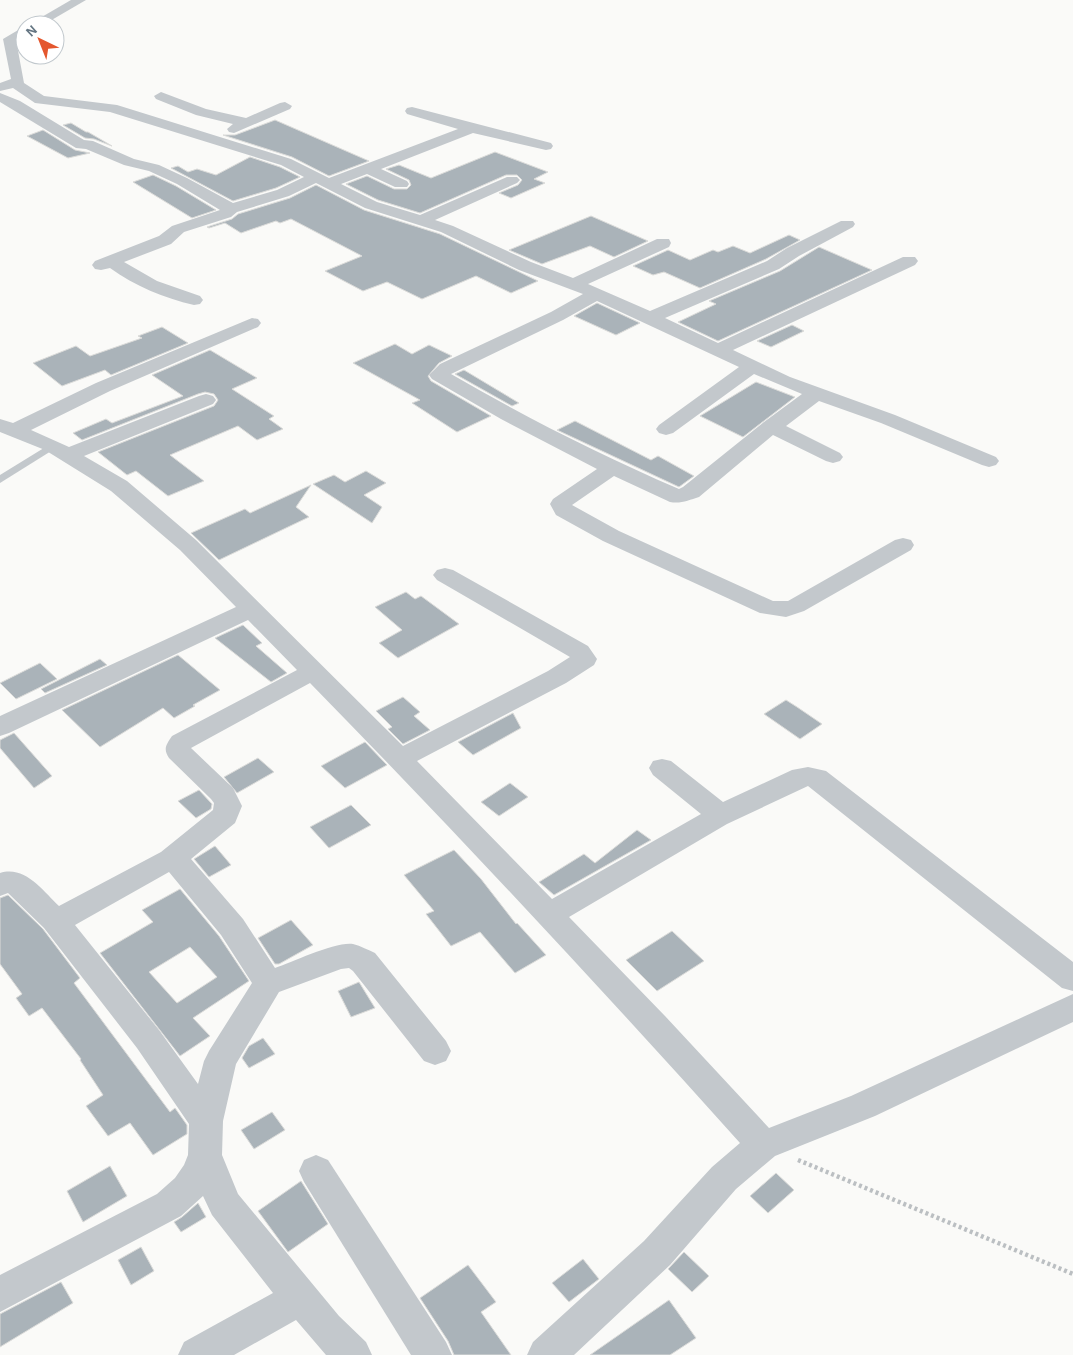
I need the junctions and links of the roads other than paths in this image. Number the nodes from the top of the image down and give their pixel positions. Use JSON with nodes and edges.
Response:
{"nodes":[{"id":1,"x":80,"y":0,"type":"edge"},
{"id":2,"x":52,"y":15,"type":"edge"},
{"id":3,"x":5,"y":39,"type":"edge"},
{"id":4,"x":6,"y":55,"type":"edge"},
{"id":5,"x":7,"y":85,"type":"edge"},
{"id":6,"x":161,"y":96,"type":"dead end"},
{"id":7,"x":0,"y":97,"type":"edge"},
{"id":8,"x":285,"y":106,"type":"dead end"},
{"id":9,"x":412,"y":111,"type":"dead end"},
{"id":10,"x":248,"y":123,"type":"junction"},
{"id":11,"x":472,"y":128,"type":"junction"},
{"id":12,"x":212,"y":139,"type":"junction"},
{"id":13,"x":546,"y":146,"type":"dead end"},
{"id":14,"x":368,"y":169,"type":"junction"},
{"id":15,"x":322,"y":180,"type":"junction"},
{"id":16,"x":512,"y":180,"type":"dead end"},
{"id":17,"x":401,"y":184,"type":"dead end"},
{"id":18,"x":231,"y":210,"type":"junction"},
{"id":19,"x":422,"y":220,"type":"junction"},
{"id":20,"x":847,"y":224,"type":"dead end"},
{"id":21,"x":662,"y":243,"type":"dead end"},
{"id":22,"x":909,"y":261,"type":"dead end"},
{"id":23,"x":574,"y":284,"type":"junction"},
{"id":24,"x":596,"y":294,"type":"junction"},
{"id":25,"x":194,"y":300,"type":"dead end"},
{"id":26,"x":650,"y":318,"type":"junction"},
{"id":27,"x":252,"y":323,"type":"dead end"},
{"id":28,"x":718,"y":350,"type":"junction"},
{"id":29,"x":751,"y":367,"type":"junction"},
{"id":30,"x":815,"y":394,"type":"junction"},
{"id":31,"x":206,"y":400,"type":"dead end"},
{"id":32,"x":771,"y":426,"type":"junction"},
{"id":33,"x":8,"y":428,"type":"edge"},
{"id":34,"x":666,"y":429,"type":"dead end"},
{"id":35,"x":60,"y":450,"type":"junction"},
{"id":36,"x":833,"y":457,"type":"dead end"},
{"id":37,"x":989,"y":461,"type":"dead end"},
{"id":38,"x":612,"y":468,"type":"junction"},
{"id":39,"x":0,"y":480,"type":"edge"},
{"id":40,"x":903,"y":545,"type":"dead end"},
{"id":41,"x":445,"y":575,"type":"dead end"},
{"id":42,"x":251,"y":609,"type":"junction"},
{"id":43,"x":314,"y":672,"type":"junction"},
{"id":44,"x":6,"y":716,"type":"edge"},
{"id":45,"x":399,"y":759,"type":"junction"},
{"id":46,"x":662,"y":768,"type":"dead end"},
{"id":47,"x":717,"y":817,"type":"junction"},
{"id":48,"x":171,"y":860,"type":"junction"},
{"id":49,"x":0,"y":885,"type":"edge"},
{"id":50,"x":549,"y":915,"type":"junction"},
{"id":51,"x":54,"y":920,"type":"junction"},
{"id":52,"x":1073,"y":979,"type":"edge"},
{"id":53,"x":268,"y":983,"type":"junction"},
{"id":54,"x":1073,"y":1007,"type":"edge"},
{"id":55,"x":434,"y":1050,"type":"dead end"},
{"id":56,"x":205,"y":1138,"type":"junction"},
{"id":57,"x":763,"y":1146,"type":"junction"},
{"id":58,"x":316,"y":1171,"type":"dead end"},
{"id":59,"x":0,"y":1294,"type":"edge"},
{"id":60,"x":300,"y":1298,"type":"junction"},
{"id":61,"x":197,"y":1355,"type":"edge"},
{"id":62,"x":353,"y":1355,"type":"edge"},
{"id":63,"x":433,"y":1355,"type":"edge"},
{"id":64,"x":546,"y":1355,"type":"edge"}],
"edges":[{"from":1,"to":2,"type":"street"},
{"from":3,"to":4,"type":"street"},
{"from":4,"to":5,"type":"street"},
{"from":5,"to":12,"type":"street"},
{"from":6,"to":10,"type":"street"},
{"from":7,"to":18,"type":"street"},
{"from":8,"to":10,"type":"street"},
{"from":9,"to":11,"type":"street"},
{"from":10,"to":12,"type":"street"},
{"from":11,"to":13,"type":"street"},
{"from":11,"to":14,"type":"street"},
{"from":12,"to":15,"type":"street"},
{"from":14,"to":15,"type":"street"},
{"from":14,"to":17,"type":"street"},
{"from":15,"to":18,"type":"street"},
{"from":15,"to":19,"type":"street"},
{"from":16,"to":19,"type":"street"},
{"from":18,"to":25,"type":"street"},
{"from":19,"to":23,"type":"street"},
{"from":20,"to":26,"type":"street"},
{"from":21,"to":23,"type":"street"},
{"from":22,"to":28,"type":"street"},
{"from":23,"to":24,"type":"street"},
{"from":24,"to":26,"type":"street"},
{"from":24,"to":38,"type":"street"},
{"from":26,"to":28,"type":"street"},
{"from":27,"to":33,"type":"street"},
{"from":28,"to":29,"type":"street"},
{"from":29,"to":30,"type":"street"},
{"from":29,"to":34,"type":"street"},
{"from":30,"to":32,"type":"street"},
{"from":30,"to":37,"type":"street"},
{"from":31,"to":35,"type":"street"},
{"from":32,"to":36,"type":"street"},
{"from":32,"to":38,"type":"street"},
{"from":33,"to":35,"type":"street"},
{"from":35,"to":39,"type":"lane"},
{"from":35,"to":42,"type":"street"},
{"from":38,"to":40,"type":"street"},
{"from":41,"to":45,"type":"street"},
{"from":42,"to":43,"type":"street"},
{"from":42,"to":44,"type":"street"},
{"from":43,"to":45,"type":"street"},
{"from":43,"to":48,"type":"street"},
{"from":45,"to":50,"type":"street"},
{"from":46,"to":47,"type":"street"},
{"from":47,"to":50,"type":"street"},
{"from":47,"to":52,"type":"street"},
{"from":48,"to":51,"type":"street"},
{"from":48,"to":53,"type":"street"},
{"from":49,"to":51,"type":"street"},
{"from":50,"to":57,"type":"street"},
{"from":51,"to":56,"type":"street"},
{"from":53,"to":55,"type":"street"},
{"from":53,"to":56,"type":"street"},
{"from":54,"to":57,"type":"street"},
{"from":56,"to":59,"type":"street"},
{"from":56,"to":60,"type":"street"},
{"from":57,"to":64,"type":"street"},
{"from":58,"to":63,"type":"street"},
{"from":60,"to":61,"type":"street"},
{"from":60,"to":62,"type":"street"}]}
